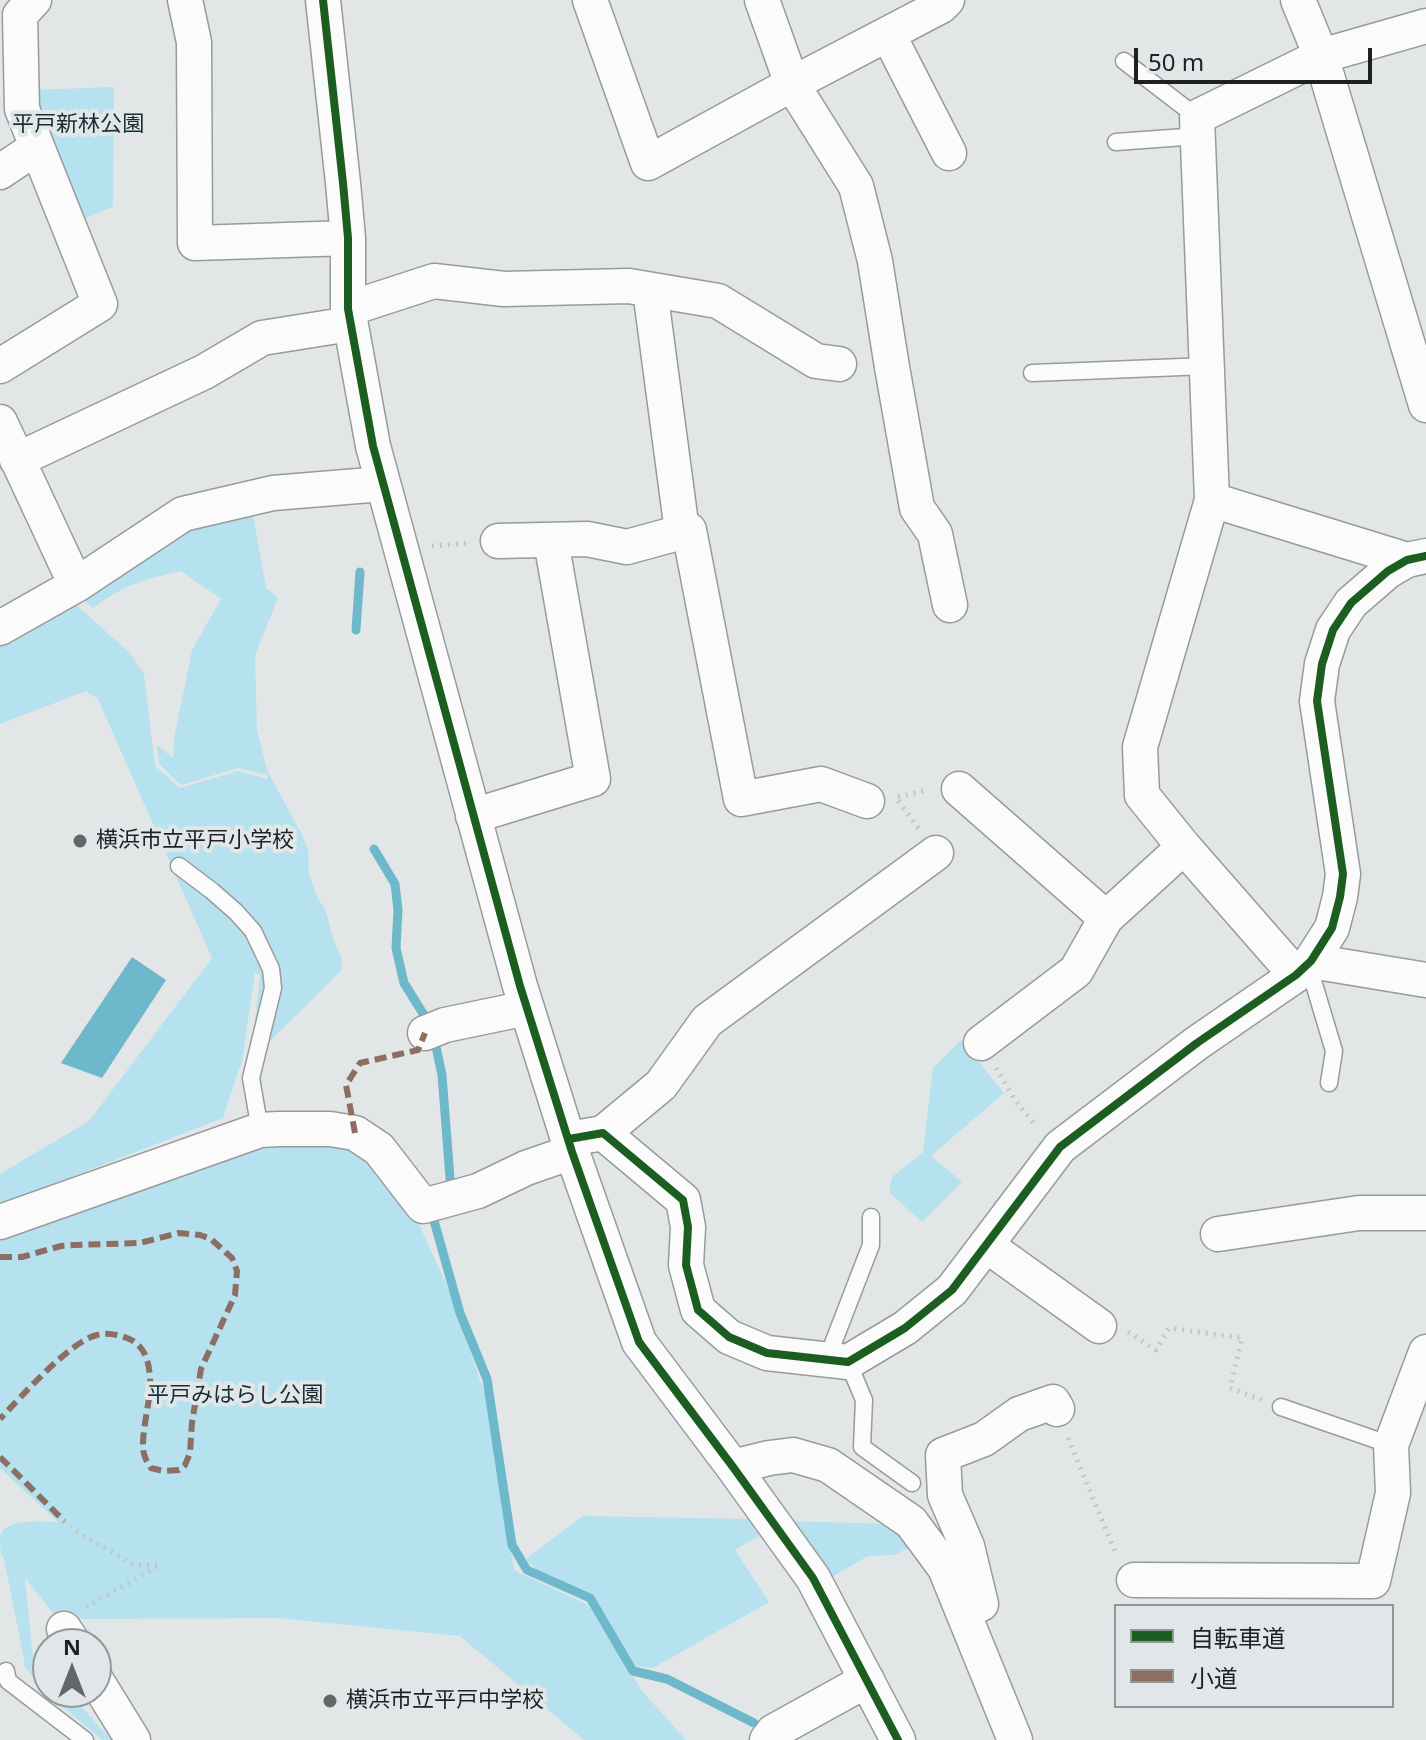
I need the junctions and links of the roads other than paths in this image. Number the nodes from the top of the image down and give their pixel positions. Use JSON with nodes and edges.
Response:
{"nodes":[{"id":1,"x":34,"y":0,"type":"edge"},
{"id":2,"x":185,"y":0,"type":"edge"},
{"id":3,"x":323,"y":0,"type":"edge"},
{"id":4,"x":590,"y":0,"type":"edge"},
{"id":5,"x":762,"y":0,"type":"edge"},
{"id":6,"x":1298,"y":0,"type":"edge"},
{"id":7,"x":942,"y":2,"type":"edge"},
{"id":8,"x":1426,"y":26,"type":"edge"},
{"id":9,"x":888,"y":34,"type":"junction"},
{"id":10,"x":1321,"y":56,"type":"junction"},
{"id":11,"x":1124,"y":61,"type":"dead end"},
{"id":12,"x":11,"y":84,"type":"edge"},
{"id":13,"x":792,"y":84,"type":"junction"},
{"id":14,"x":1197,"y":127,"type":"junction"},
{"id":15,"x":1116,"y":142,"type":"dead end"},
{"id":16,"x":37,"y":147,"type":"junction"},
{"id":17,"x":949,"y":153,"type":"dead end"},
{"id":18,"x":0,"y":172,"type":"edge"},
{"id":19,"x":348,"y":238,"type":"junction"},
{"id":20,"x":650,"y":290,"type":"junction"},
{"id":21,"x":349,"y":316,"type":"junction"},
{"id":22,"x":839,"y":364,"type":"dead end"},
{"id":23,"x":0,"y":366,"type":"edge"},
{"id":24,"x":1207,"y":366,"type":"junction"},
{"id":25,"x":1032,"y":373,"type":"dead end"},
{"id":26,"x":1426,"y":405,"type":"edge"},
{"id":27,"x":0,"y":422,"type":"edge"},
{"id":28,"x":17,"y":460,"type":"junction"},
{"id":29,"x":382,"y":484,"type":"junction"},
{"id":30,"x":1212,"y":500,"type":"junction"},
{"id":31,"x":682,"y":531,"type":"junction"},
{"id":32,"x":498,"y":541,"type":"road end"},
{"id":33,"x":551,"y":541,"type":"junction"},
{"id":34,"x":1416,"y":558,"type":"edge"},
{"id":35,"x":76,"y":585,"type":"junction"},
{"id":36,"x":950,"y":605,"type":"dead end"},
{"id":37,"x":0,"y":628,"type":"edge"},
{"id":38,"x":959,"y":789,"type":"road end"},
{"id":39,"x":867,"y":801,"type":"road end"},
{"id":40,"x":473,"y":816,"type":"junction"},
{"id":41,"x":1184,"y":847,"type":"junction"},
{"id":42,"x":936,"y":853,"type":"dead end"},
{"id":43,"x":179,"y":866,"type":"dead end"},
{"id":44,"x":1106,"y":918,"type":"junction"},
{"id":45,"x":1305,"y":966,"type":"junction"},
{"id":46,"x":1426,"y":980,"type":"edge"},
{"id":47,"x":527,"y":1008,"type":"junction"},
{"id":48,"x":435,"y":1029,"type":"dead end"},
{"id":49,"x":981,"y":1043,"type":"road end"},
{"id":50,"x":1329,"y":1083,"type":"dead end"},
{"id":51,"x":260,"y":1130,"type":"junction"},
{"id":52,"x":603,"y":1133,"type":"junction"},
{"id":53,"x":570,"y":1146,"type":"junction"},
{"id":54,"x":1426,"y":1213,"type":"edge"},
{"id":55,"x":871,"y":1217,"type":"dead end"},
{"id":56,"x":0,"y":1222,"type":"edge"},
{"id":57,"x":1218,"y":1234,"type":"dead end"},
{"id":58,"x":986,"y":1245,"type":"junction"},
{"id":59,"x":1099,"y":1326,"type":"road end"},
{"id":60,"x":1426,"y":1352,"type":"edge"},
{"id":61,"x":837,"y":1361,"type":"junction"},
{"id":62,"x":1281,"y":1407,"type":"road end"},
{"id":63,"x":1062,"y":1422,"type":"road end"},
{"id":64,"x":1391,"y":1445,"type":"junction"},
{"id":65,"x":733,"y":1467,"type":"junction"},
{"id":66,"x":912,"y":1483,"type":"dead end"},
{"id":67,"x":1127,"y":1571,"type":"road end"},
{"id":68,"x":963,"y":1611,"type":"junction"},
{"id":69,"x":6,"y":1671,"type":"dead end"},
{"id":70,"x":867,"y":1680,"type":"junction"},
{"id":71,"x":112,"y":1706,"type":"edge"},
{"id":72,"x":85,"y":1740,"type":"edge"},
{"id":73,"x":133,"y":1740,"type":"edge"},
{"id":74,"x":767,"y":1740,"type":"edge"},
{"id":75,"x":898,"y":1740,"type":"edge"},
{"id":76,"x":1015,"y":1740,"type":"edge"}],
"edges":[{"from":1,"to":12,"type":"street"},
{"from":2,"to":19,"type":"street"},
{"from":3,"to":19,"type":"street"},
{"from":4,"to":13,"type":"street"},
{"from":5,"to":13,"type":"street"},
{"from":6,"to":10,"type":"street"},
{"from":7,"to":9,"type":"street"},
{"from":8,"to":10,"type":"street"},
{"from":9,"to":13,"type":"street"},
{"from":9,"to":17,"type":"street"},
{"from":10,"to":14,"type":"street"},
{"from":10,"to":26,"type":"street"},
{"from":11,"to":14,"type":"lane"},
{"from":12,"to":16,"type":"street"},
{"from":13,"to":36,"type":"street"},
{"from":14,"to":15,"type":"lane"},
{"from":14,"to":24,"type":"street"},
{"from":16,"to":18,"type":"street"},
{"from":16,"to":23,"type":"street"},
{"from":19,"to":21,"type":"street"},
{"from":20,"to":21,"type":"street"},
{"from":20,"to":22,"type":"street"},
{"from":20,"to":31,"type":"street"},
{"from":21,"to":28,"type":"street"},
{"from":21,"to":29,"type":"street"},
{"from":24,"to":25,"type":"lane"},
{"from":24,"to":30,"type":"street"},
{"from":27,"to":28,"type":"street"},
{"from":28,"to":35,"type":"street"},
{"from":29,"to":35,"type":"street"},
{"from":29,"to":40,"type":"street"},
{"from":30,"to":34,"type":"street"},
{"from":30,"to":41,"type":"street"},
{"from":31,"to":33,"type":"street"},
{"from":31,"to":39,"type":"street"},
{"from":32,"to":33,"type":"street"},
{"from":33,"to":40,"type":"street"},
{"from":34,"to":45,"type":"street"},
{"from":35,"to":37,"type":"street"},
{"from":38,"to":44,"type":"street"},
{"from":40,"to":47,"type":"street"},
{"from":41,"to":44,"type":"street"},
{"from":41,"to":45,"type":"street"},
{"from":42,"to":52,"type":"street"},
{"from":43,"to":51,"type":"lane"},
{"from":44,"to":49,"type":"street"},
{"from":45,"to":46,"type":"street"},
{"from":45,"to":50,"type":"lane"},
{"from":45,"to":58,"type":"street"},
{"from":47,"to":48,"type":"street"},
{"from":47,"to":53,"type":"street"},
{"from":51,"to":53,"type":"street"},
{"from":51,"to":56,"type":"street"},
{"from":52,"to":53,"type":"street"},
{"from":52,"to":61,"type":"street"},
{"from":53,"to":65,"type":"street"},
{"from":54,"to":57,"type":"street"},
{"from":55,"to":61,"type":"lane"},
{"from":58,"to":59,"type":"street"},
{"from":58,"to":61,"type":"street"},
{"from":60,"to":64,"type":"street"},
{"from":61,"to":66,"type":"lane"},
{"from":62,"to":64,"type":"lane"},
{"from":63,"to":68,"type":"street"},
{"from":64,"to":67,"type":"street"},
{"from":65,"to":68,"type":"street"},
{"from":65,"to":70,"type":"street"},
{"from":68,"to":76,"type":"street"},
{"from":69,"to":72,"type":"lane"},
{"from":70,"to":74,"type":"street"},
{"from":70,"to":75,"type":"street"},
{"from":71,"to":73,"type":"street"}]}
